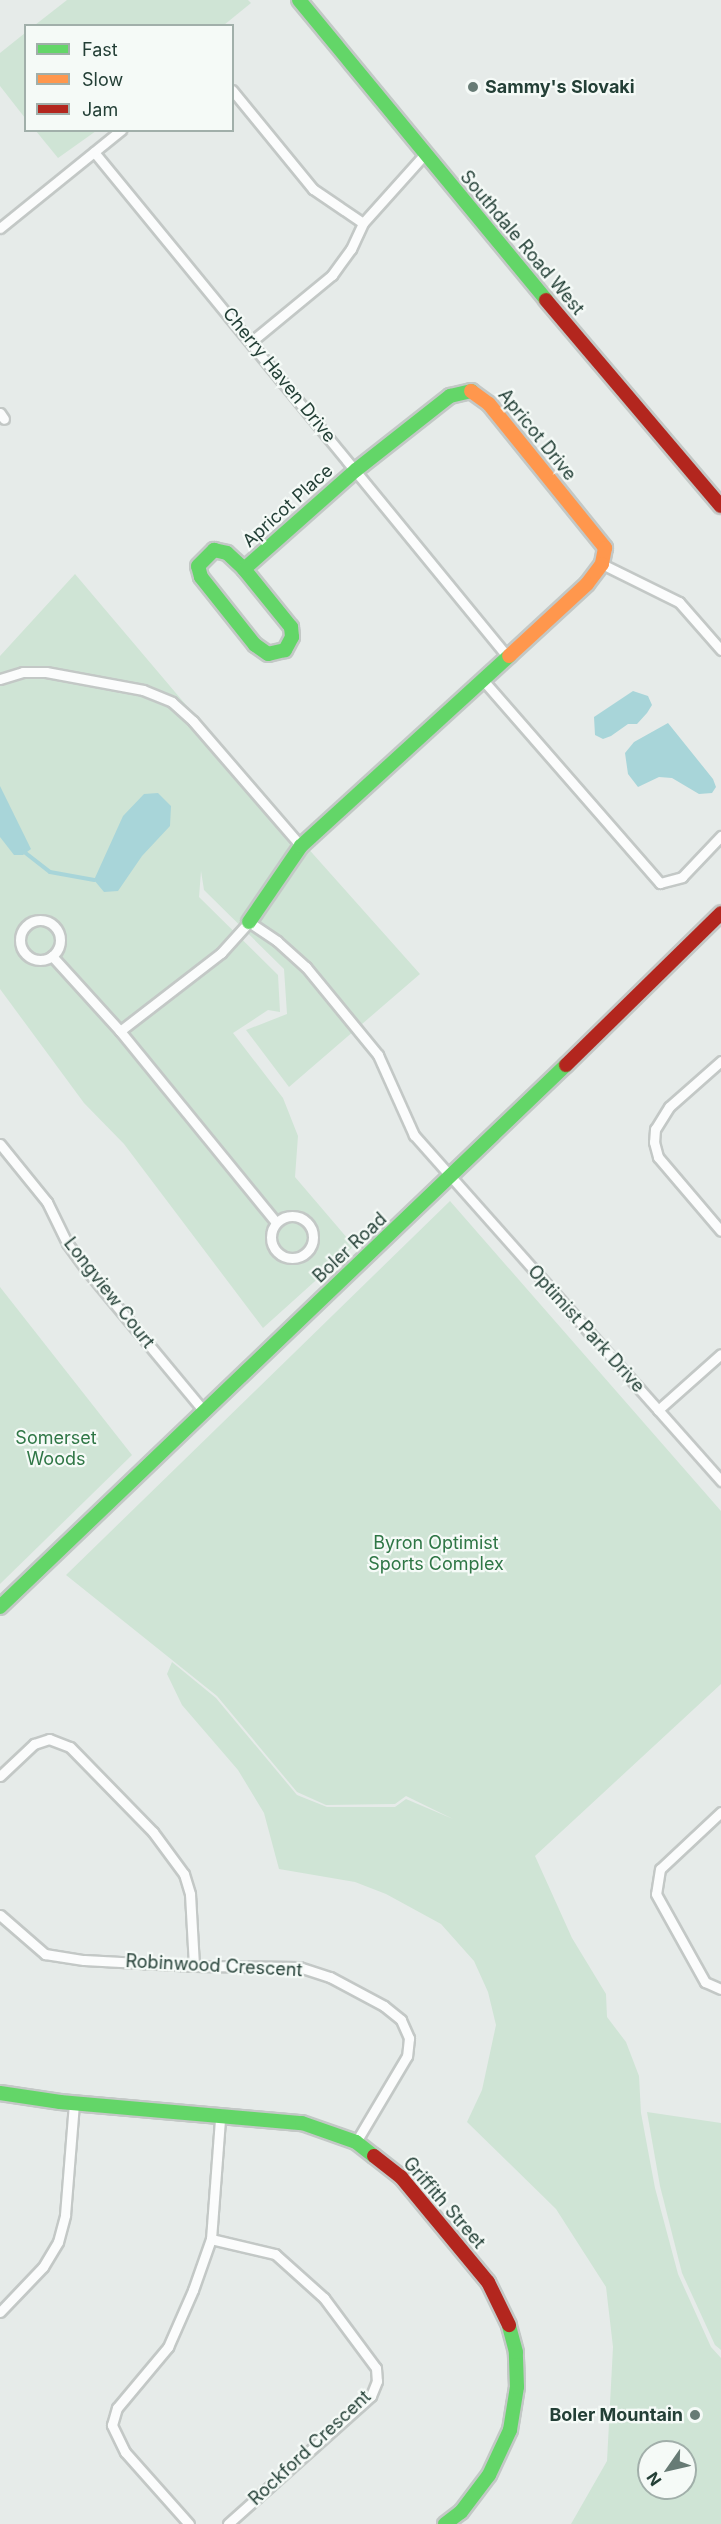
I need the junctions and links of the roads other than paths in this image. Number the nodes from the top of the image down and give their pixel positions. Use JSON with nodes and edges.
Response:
{"nodes":[{"id":1,"x":299,"y":0,"type":"edge"},
{"id":2,"x":234,"y":92,"type":"edge"},
{"id":3,"x":119,"y":132,"type":"edge"},
{"id":4,"x":94,"y":152,"type":"junction"},
{"id":5,"x":424,"y":155,"type":"junction"},
{"id":6,"x":363,"y":223,"type":"junction"},
{"id":7,"x":0,"y":228,"type":"edge"},
{"id":8,"x":252,"y":341,"type":"junction"},
{"id":9,"x":356,"y":470,"type":"junction"},
{"id":10,"x":721,"y":506,"type":"edge"},
{"id":11,"x":602,"y":564,"type":"junction"},
{"id":12,"x":244,"y":569,"type":"junction"},
{"id":13,"x":721,"y":650,"type":"edge"},
{"id":14,"x":507,"y":656,"type":"junction"},
{"id":15,"x":0,"y":679,"type":"edge"},
{"id":16,"x":482,"y":679,"type":"junction"},
{"id":17,"x":721,"y":836,"type":"edge"},
{"id":18,"x":301,"y":846,"type":"junction"},
{"id":19,"x":721,"y":913,"type":"edge"},
{"id":20,"x":249,"y":921,"type":"junction"},
{"id":21,"x":52,"y":956,"type":"junction"},
{"id":22,"x":120,"y":1031,"type":"junction"},
{"id":23,"x":721,"y":1061,"type":"edge"},
{"id":24,"x":0,"y":1144,"type":"edge"},
{"id":25,"x":451,"y":1178,"type":"junction"},
{"id":26,"x":276,"y":1222,"type":"junction"},
{"id":27,"x":721,"y":1231,"type":"edge"},
{"id":28,"x":721,"y":1354,"type":"edge"},
{"id":29,"x":203,"y":1410,"type":"junction"},
{"id":30,"x":658,"y":1410,"type":"junction"},
{"id":31,"x":721,"y":1481,"type":"edge"},
{"id":32,"x":0,"y":1607,"type":"edge"},
{"id":33,"x":0,"y":1776,"type":"edge"},
{"id":34,"x":721,"y":1812,"type":"edge"},
{"id":35,"x":0,"y":1915,"type":"edge"},
{"id":36,"x":194,"y":1966,"type":"junction"},
{"id":37,"x":721,"y":1989,"type":"edge"},
{"id":38,"x":0,"y":2092,"type":"edge"},
{"id":39,"x":74,"y":2104,"type":"junction"},
{"id":40,"x":220,"y":2118,"type":"junction"},
{"id":41,"x":356,"y":2142,"type":"junction"},
{"id":42,"x":211,"y":2239,"type":"junction"},
{"id":43,"x":0,"y":2312,"type":"edge"},
{"id":44,"x":189,"y":2524,"type":"edge"},
{"id":45,"x":228,"y":2524,"type":"edge"},
{"id":46,"x":445,"y":2524,"type":"edge"}],
"edges":[{"from":1,"to":5,"type":"street","name":"Southdale Road West"},
{"from":2,"to":6,"type":"street"},
{"from":3,"to":4,"type":"street"},
{"from":4,"to":7,"type":"street"},
{"from":4,"to":8,"type":"street","name":"Cherry Haven Drive"},
{"from":5,"to":6,"type":"street"},
{"from":5,"to":10,"type":"street","name":"Southdale Road West"},
{"from":6,"to":8,"type":"street"},
{"from":8,"to":9,"type":"street","name":"Cherry Haven Drive"},
{"from":9,"to":11,"type":"street","name":"Apricot Drive"},
{"from":9,"to":12,"type":"street","name":"Apricot Place"},
{"from":9,"to":14,"type":"street","name":"Cherry Haven Drive"},
{"from":11,"to":13,"type":"street"},
{"from":11,"to":14,"type":"street"},
{"from":12,"to":12,"type":"street","name":"Apricot Place"},
{"from":14,"to":16,"type":"street"},
{"from":15,"to":18,"type":"street"},
{"from":16,"to":17,"type":"street"},
{"from":16,"to":18,"type":"street"},
{"from":18,"to":20,"type":"street"},
{"from":19,"to":25,"type":"street","name":"Boler Road"},
{"from":20,"to":22,"type":"street"},
{"from":20,"to":25,"type":"street","name":"Optimist Park Drive"},
{"from":21,"to":21,"type":"street"},
{"from":21,"to":22,"type":"street"},
{"from":22,"to":26,"type":"street"},
{"from":23,"to":27,"type":"street"},
{"from":24,"to":29,"type":"street","name":"Longview Court"},
{"from":25,"to":29,"type":"street","name":"Boler Road"},
{"from":25,"to":30,"type":"street","name":"Optimist Park Drive"},
{"from":26,"to":26,"type":"street"},
{"from":28,"to":30,"type":"street"},
{"from":29,"to":32,"type":"street","name":"Boler Road"},
{"from":30,"to":31,"type":"street","name":"Optimist Park Drive"},
{"from":33,"to":36,"type":"street"},
{"from":34,"to":37,"type":"street"},
{"from":35,"to":36,"type":"street","name":"Robinwood Crescent"},
{"from":36,"to":41,"type":"street","name":"Robinwood Crescent"},
{"from":38,"to":39,"type":"street","name":"Griffith Street"},
{"from":39,"to":40,"type":"street","name":"Griffith Street"},
{"from":39,"to":43,"type":"street"},
{"from":40,"to":41,"type":"street","name":"Griffith Street"},
{"from":40,"to":42,"type":"street"},
{"from":41,"to":46,"type":"street","name":"Griffith Street"},
{"from":42,"to":44,"type":"street"},
{"from":42,"to":45,"type":"street","name":"Rockford Crescent"}]}
